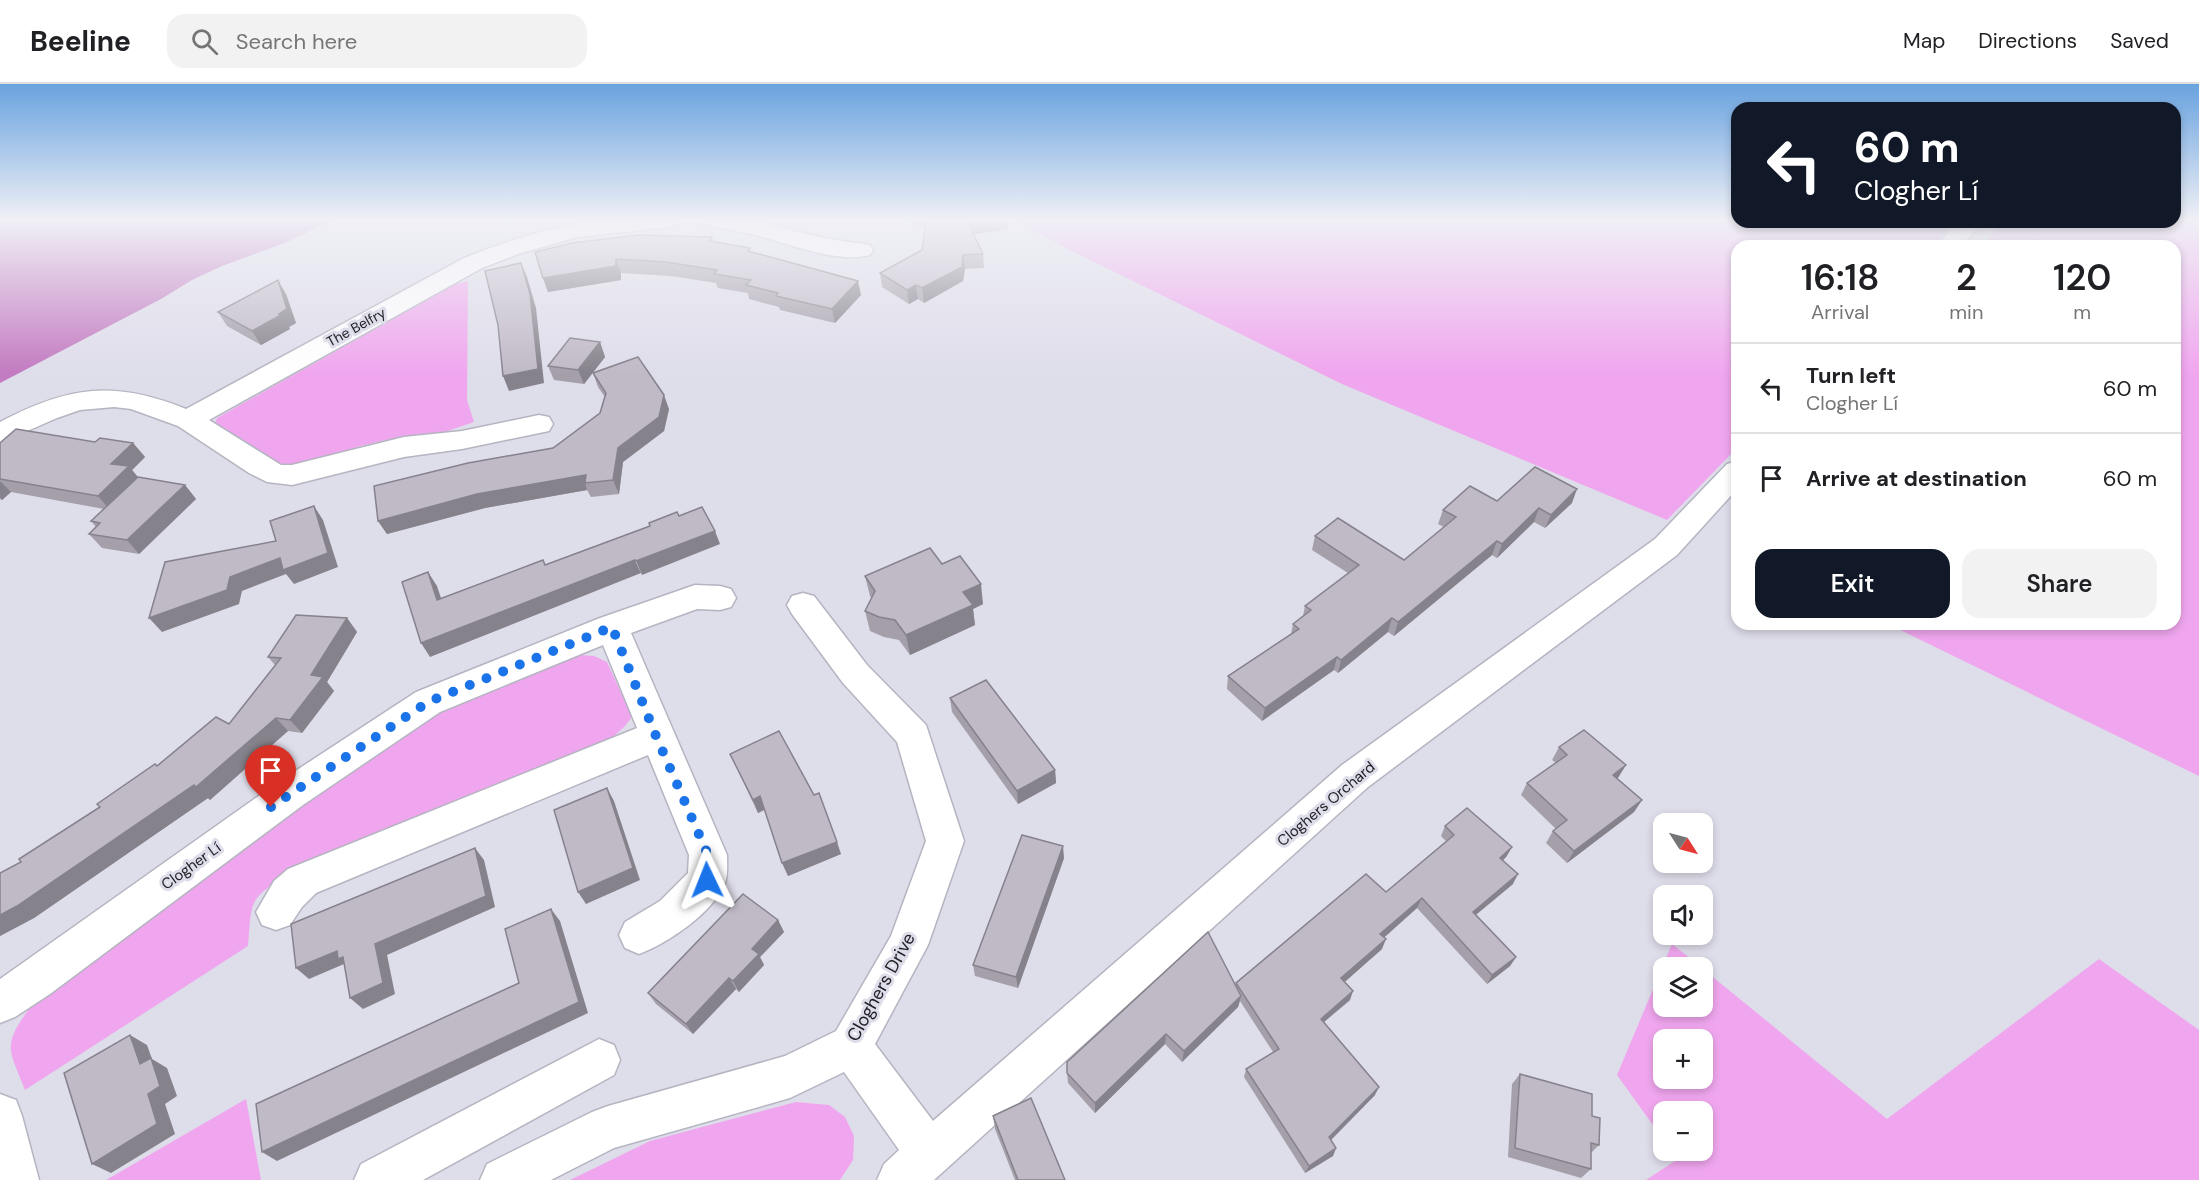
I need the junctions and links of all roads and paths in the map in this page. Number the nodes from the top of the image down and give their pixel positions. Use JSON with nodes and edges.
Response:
{"nodes":[{"id":1,"x":458,"y":271,"type":"edge"},
{"id":2,"x":188,"y":420,"type":"junction"},
{"id":3,"x":539,"y":424,"type":"dead end"},
{"id":4,"x":0,"y":434,"type":"edge"},
{"id":5,"x":1731,"y":477,"type":"edge"},
{"id":6,"x":720,"y":598,"type":"dead end"},
{"id":7,"x":803,"y":605,"type":"dead end"},
{"id":8,"x":612,"y":627,"type":"junction"},
{"id":9,"x":656,"y":736,"type":"junction"},
{"id":10,"x":276,"y":912,"type":"dead end"},
{"id":11,"x":639,"y":935,"type":"dead end"},
{"id":12,"x":0,"y":1003,"type":"edge"},
{"id":13,"x":851,"y":1046,"type":"junction"},
{"id":14,"x":599,"y":1060,"type":"dead end"},
{"id":15,"x":0,"y":1116,"type":"edge"},
{"id":16,"x":914,"y":1167,"type":"edge"},
{"id":17,"x":10,"y":1176,"type":"edge"},
{"id":18,"x":377,"y":1180,"type":"edge"},
{"id":19,"x":503,"y":1180,"type":"edge"}],
"edges":[{"from":1,"to":2,"type":"street","name":"The Belfry"},
{"from":2,"to":3,"type":"street"},
{"from":2,"to":4,"type":"street"},
{"from":5,"to":16,"type":"street","name":"Cloghers Orchard"},
{"from":6,"to":8,"type":"street","name":"Clogher Lí"},
{"from":7,"to":13,"type":"street","name":"Cloghers Drive"},
{"from":8,"to":9,"type":"street"},
{"from":8,"to":12,"type":"street","name":"Clogher Lí"},
{"from":9,"to":10,"type":"street"},
{"from":9,"to":11,"type":"street"},
{"from":13,"to":16,"type":"street"},
{"from":13,"to":19,"type":"street","name":"Cloghers Drive"},
{"from":14,"to":18,"type":"street"},
{"from":15,"to":17,"type":"street"}]}
